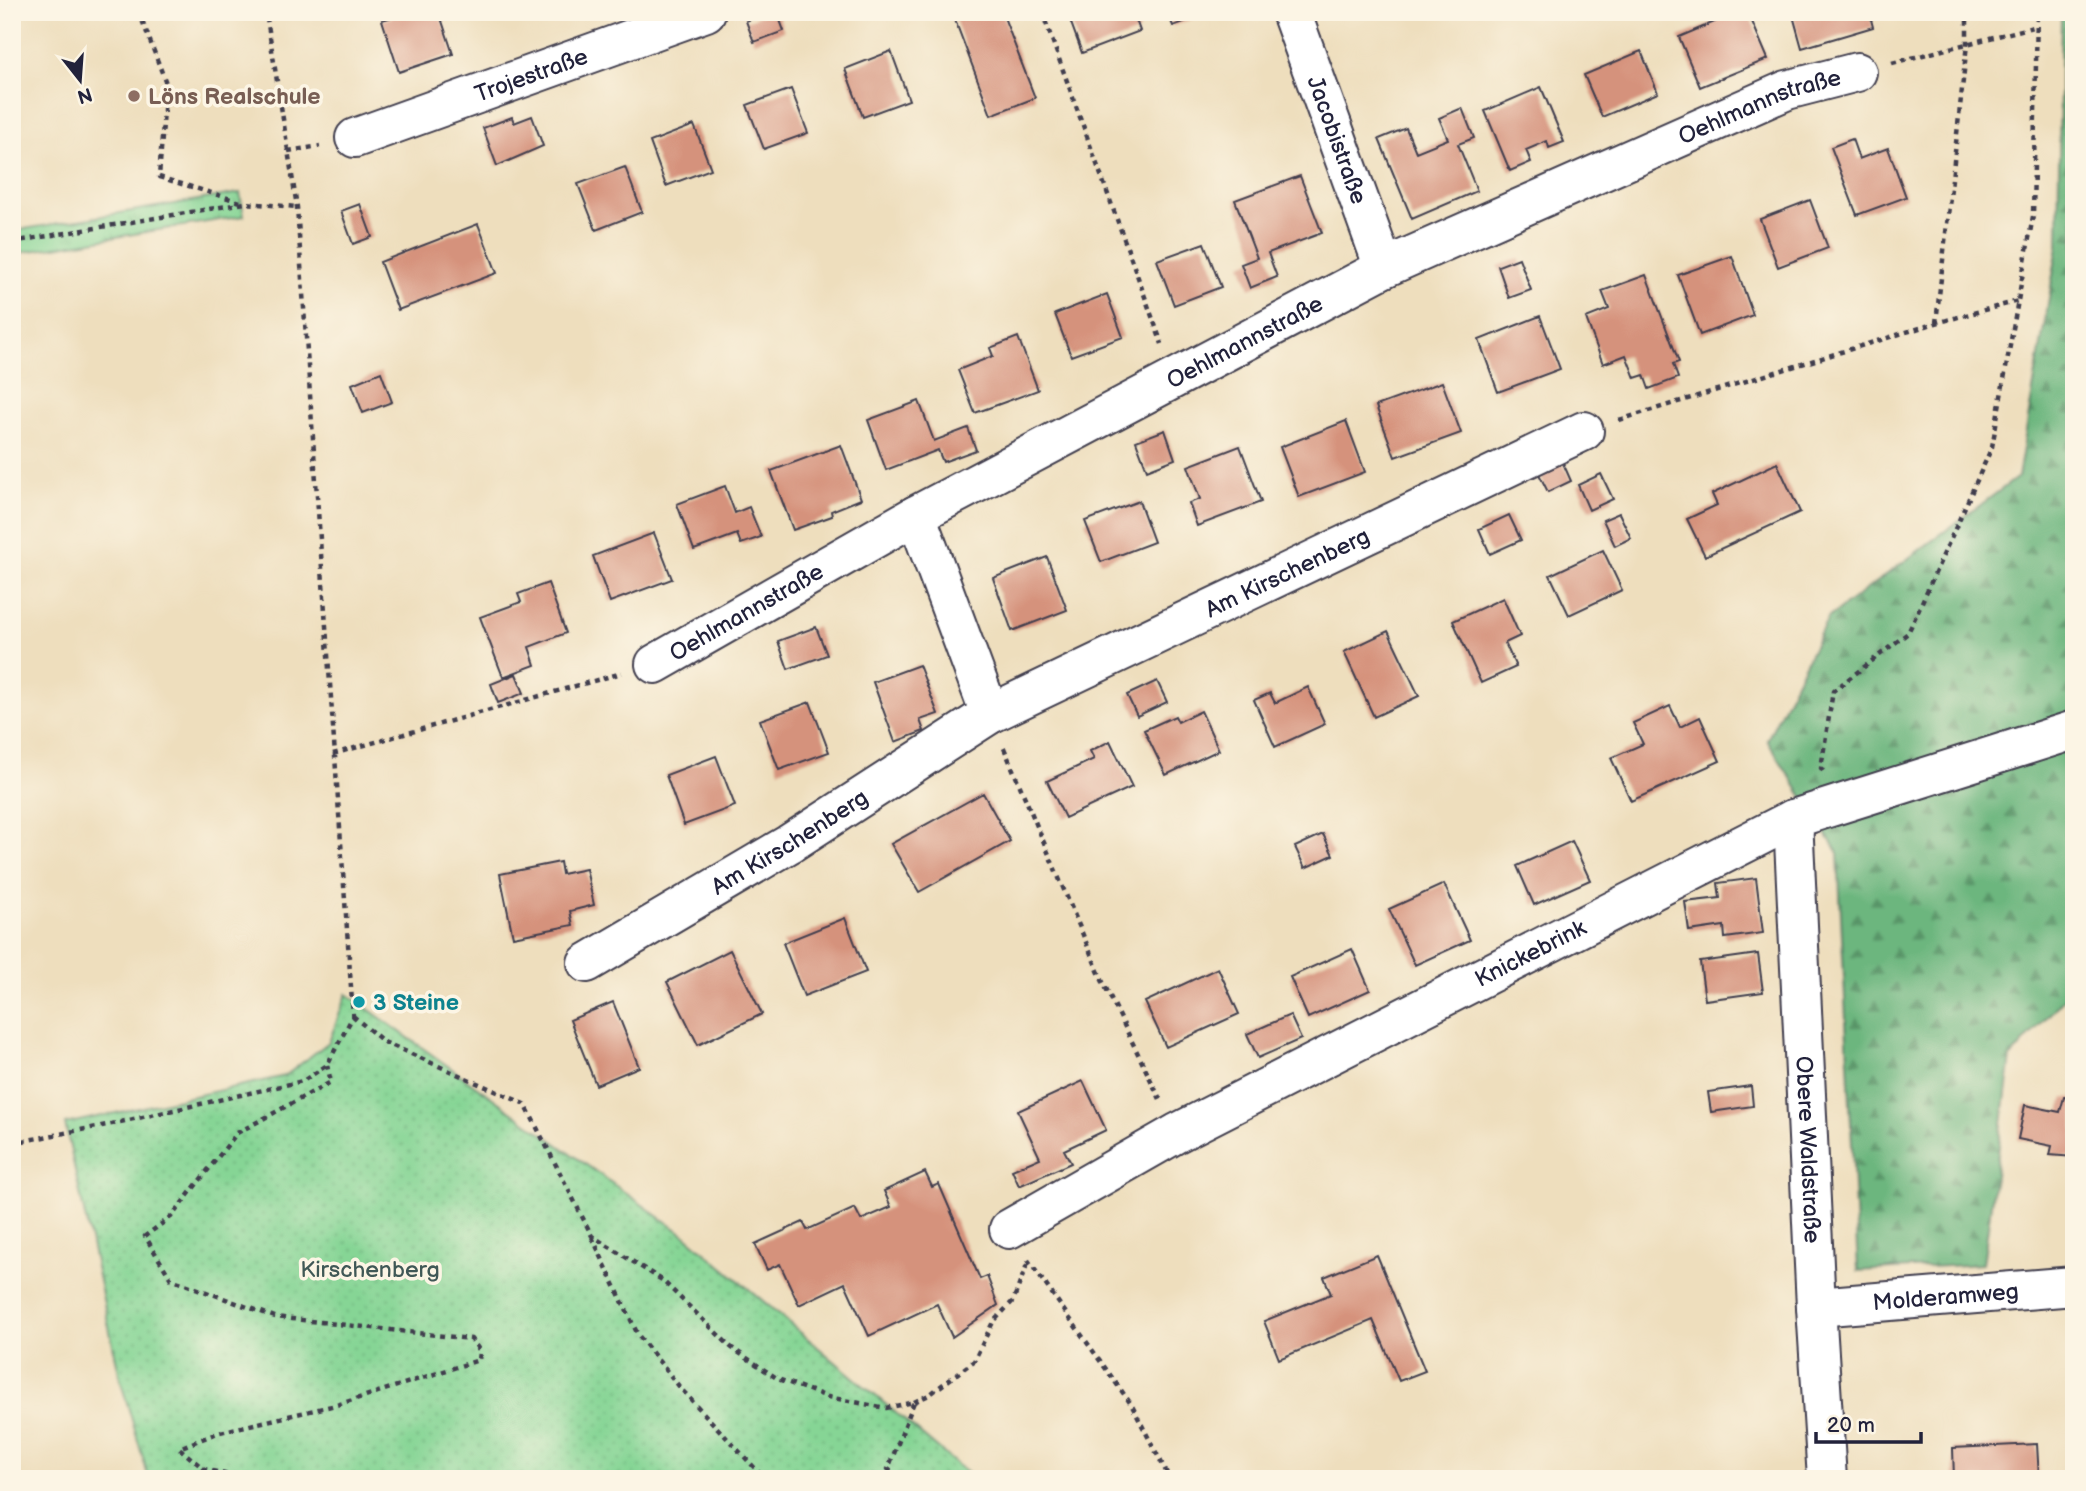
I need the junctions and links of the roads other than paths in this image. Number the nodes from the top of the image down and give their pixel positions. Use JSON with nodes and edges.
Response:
{"nodes":[{"id":1,"x":706,"y":12,"type":"edge"},
{"id":2,"x":1291,"y":12,"type":"edge"},
{"id":3,"x":1857,"y":72,"type":"road end"},
{"id":4,"x":340,"y":142,"type":"road end"},
{"id":5,"x":1384,"y":268,"type":"junction"},
{"id":6,"x":1584,"y":431,"type":"road end"},
{"id":7,"x":916,"y":515,"type":"junction"},
{"id":8,"x":655,"y":664,"type":"road end"},
{"id":9,"x":990,"y":714,"type":"junction"},
{"id":10,"x":2074,"y":730,"type":"edge"},
{"id":11,"x":1793,"y":819,"type":"junction"},
{"id":12,"x":587,"y":963,"type":"dead end"},
{"id":13,"x":1009,"y":1229,"type":"road end"},
{"id":14,"x":2074,"y":1286,"type":"edge"},
{"id":15,"x":1816,"y":1307,"type":"junction"},
{"id":16,"x":1827,"y":1479,"type":"edge"}],
"edges":[{"from":1,"to":4,"type":"street","name":"Trojestraße"},
{"from":2,"to":5,"type":"street","name":"Jacobistraße"},
{"from":3,"to":5,"type":"street","name":"Oehlmannstraße"},
{"from":5,"to":7,"type":"street","name":"Oehlmannstraße"},
{"from":6,"to":9,"type":"street","name":"Am Kirschenberg"},
{"from":7,"to":8,"type":"street","name":"Oehlmannstraße"},
{"from":7,"to":9,"type":"street"},
{"from":9,"to":12,"type":"street","name":"Am Kirschenberg"},
{"from":10,"to":11,"type":"street","name":"Knickebrink"},
{"from":11,"to":13,"type":"street","name":"Knickebrink"},
{"from":11,"to":15,"type":"street","name":"Obere Waldstraße"},
{"from":14,"to":15,"type":"street","name":"Molderamweg"},
{"from":15,"to":16,"type":"street","name":"Obere Waldstraße"}]}
